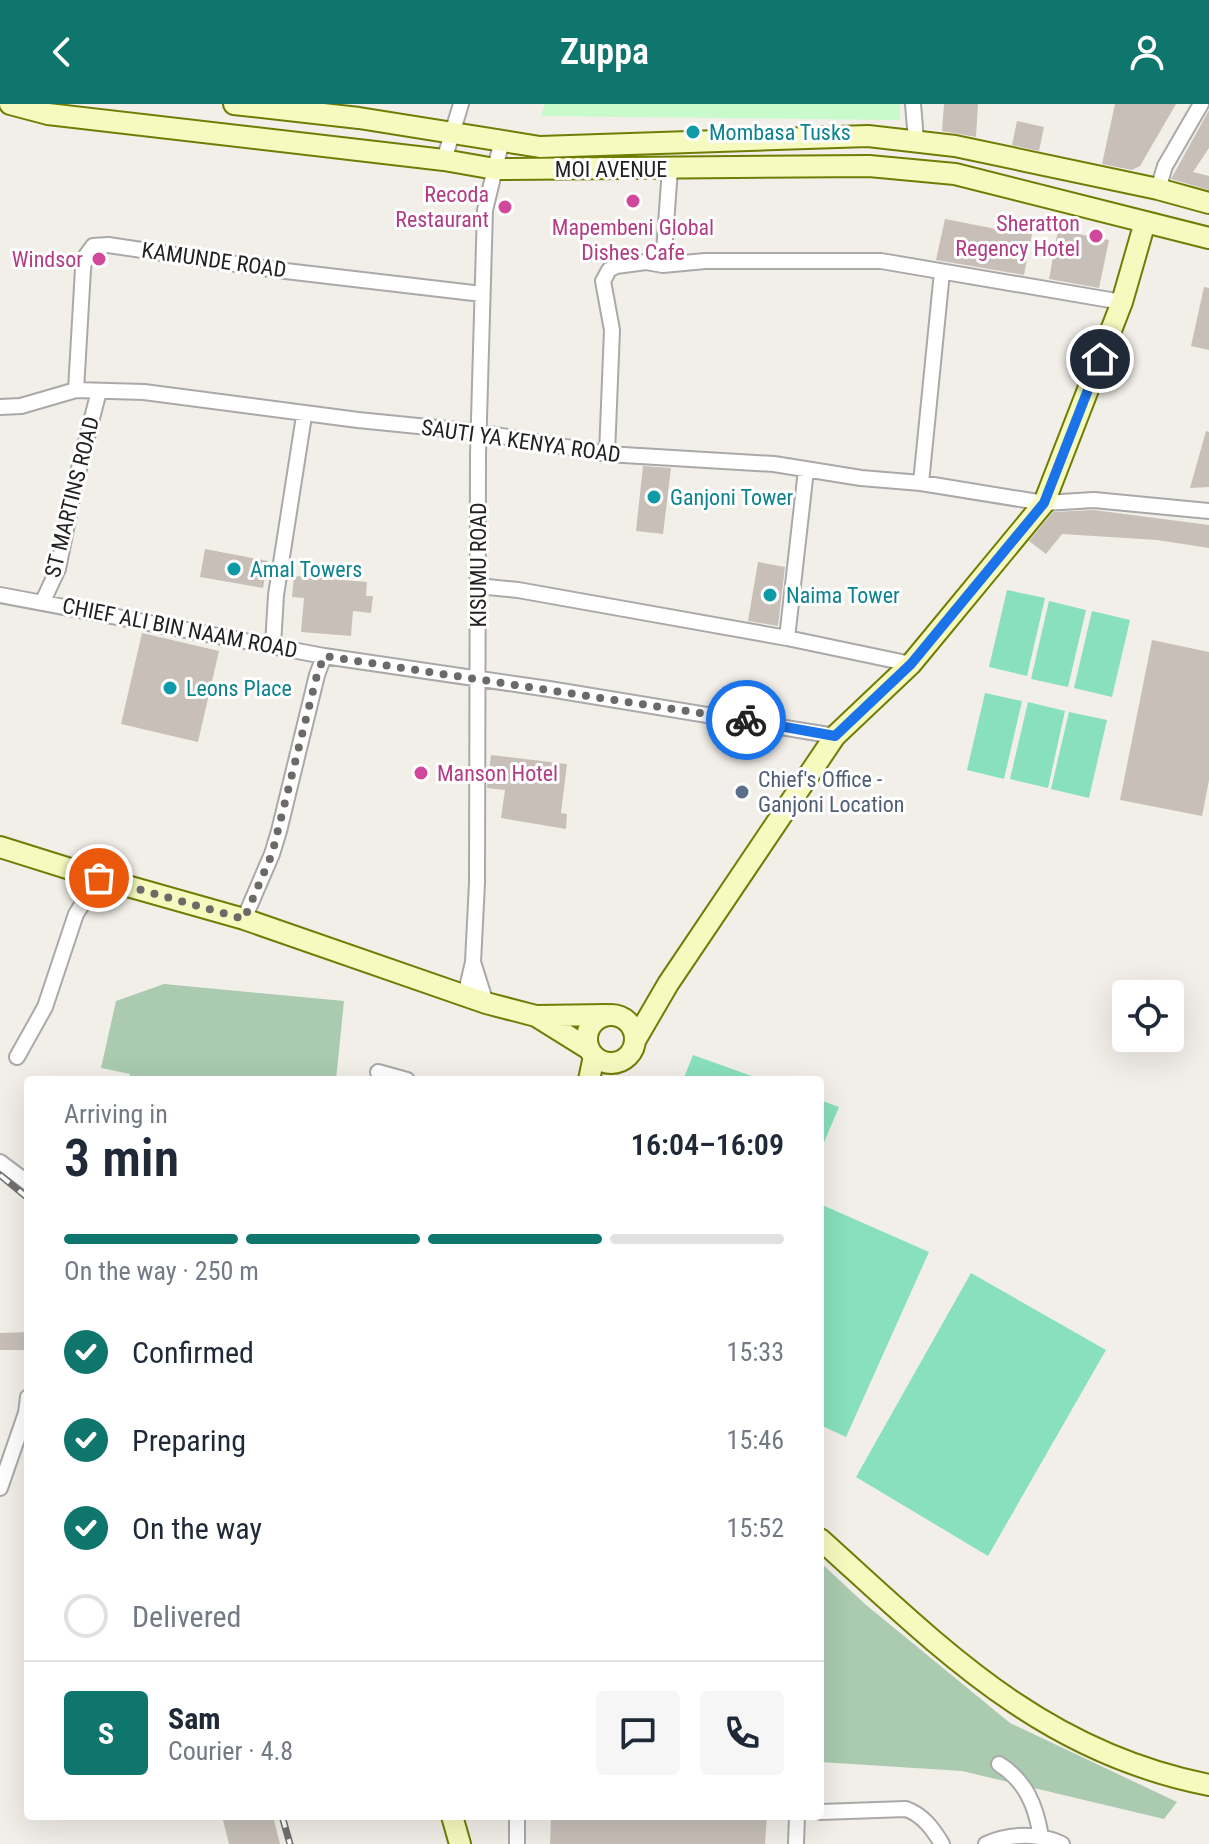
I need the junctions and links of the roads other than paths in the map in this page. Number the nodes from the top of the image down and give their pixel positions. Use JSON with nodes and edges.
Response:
{"nodes":[{"id":1,"x":10,"y":104,"type":"edge"},
{"id":2,"x":234,"y":104,"type":"edge"},
{"id":3,"x":461,"y":104,"type":"edge"},
{"id":4,"x":913,"y":104,"type":"edge"},
{"id":5,"x":1201,"y":104,"type":"edge"},
{"id":6,"x":451,"y":131,"type":"junction"},
{"id":7,"x":502,"y":140,"type":"junction"},
{"id":8,"x":916,"y":140,"type":"junction"},
{"id":9,"x":444,"y":160,"type":"junction"},
{"id":10,"x":495,"y":169,"type":"junction"},
{"id":11,"x":670,"y":169,"type":"junction"},
{"id":12,"x":1126,"y":183,"type":"junction"},
{"id":13,"x":1158,"y":189,"type":"junction"},
{"id":14,"x":1187,"y":198,"type":"junction"},
{"id":15,"x":1209,"y":203,"type":"edge"},
{"id":16,"x":1119,"y":216,"type":"junction"},
{"id":17,"x":1145,"y":222,"type":"junction"},
{"id":18,"x":1179,"y":231,"type":"junction"},
{"id":19,"x":1209,"y":238,"type":"edge"},
{"id":20,"x":663,"y":265,"type":"junction"},
{"id":21,"x":942,"y":272,"type":"junction"},
{"id":22,"x":482,"y":294,"type":"junction"},
{"id":23,"x":1122,"y":302,"type":"junction"},
{"id":24,"x":76,"y":390,"type":"junction"},
{"id":25,"x":99,"y":391,"type":"junction"},
{"id":26,"x":0,"y":407,"type":"edge"},
{"id":27,"x":308,"y":414,"type":"junction"},
{"id":28,"x":478,"y":432,"type":"junction"},
{"id":29,"x":607,"y":454,"type":"junction"},
{"id":30,"x":806,"y":470,"type":"junction"},
{"id":31,"x":921,"y":483,"type":"junction"},
{"id":32,"x":1044,"y":503,"type":"junction"},
{"id":33,"x":1209,"y":511,"type":"edge"},
{"id":34,"x":478,"y":586,"type":"junction"},
{"id":35,"x":0,"y":595,"type":"edge"},
{"id":36,"x":43,"y":601,"type":"junction"},
{"id":37,"x":787,"y":638,"type":"junction"},
{"id":38,"x":273,"y":645,"type":"junction"},
{"id":39,"x":324,"y":656,"type":"junction"},
{"id":40,"x":911,"y":664,"type":"junction"},
{"id":41,"x":477,"y":678,"type":"junction"},
{"id":42,"x":835,"y":736,"type":"junction"},
{"id":43,"x":0,"y":847,"type":"edge"},
{"id":44,"x":99,"y":878,"type":"junction"},
{"id":45,"x":244,"y":919,"type":"junction"},
{"id":46,"x":473,"y":962,"type":"junction"},
{"id":47,"x":668,"y":984,"type":"junction"},
{"id":48,"x":465,"y":996,"type":"junction"},
{"id":49,"x":486,"y":1003,"type":"junction"},
{"id":50,"x":614,"y":1015,"type":"junction"},
{"id":51,"x":536,"y":1016,"type":"junction"},
{"id":52,"x":636,"y":1039,"type":"junction"},
{"id":53,"x":591,"y":1052,"type":"junction"},
{"id":54,"x":17,"y":1057,"type":"dead end"},
{"id":55,"x":620,"y":1061,"type":"junction"},
{"id":56,"x":378,"y":1072,"type":"dead end"},
{"id":57,"x":392,"y":1076,"type":"edge"},
{"id":58,"x":589,"y":1076,"type":"edge"},
{"id":59,"x":611,"y":1076,"type":"edge"},
{"id":60,"x":0,"y":1162,"type":"edge"},
{"id":61,"x":24,"y":1180,"type":"edge"},
{"id":62,"x":24,"y":1419,"type":"edge"},
{"id":63,"x":0,"y":1488,"type":"edge"},
{"id":64,"x":824,"y":1543,"type":"edge"},
{"id":65,"x":999,"y":1764,"type":"dead end"},
{"id":66,"x":1209,"y":1785,"type":"edge"},
{"id":67,"x":824,"y":1812,"type":"edge"},
{"id":68,"x":453,"y":1820,"type":"edge"},
{"id":69,"x":517,"y":1820,"type":"edge"},
{"id":70,"x":797,"y":1820,"type":"edge"},
{"id":71,"x":1041,"y":1837,"type":"junction"},
{"id":72,"x":460,"y":1844,"type":"edge"},
{"id":73,"x":517,"y":1844,"type":"edge"},
{"id":74,"x":796,"y":1844,"type":"edge"},
{"id":75,"x":942,"y":1844,"type":"edge"},
{"id":76,"x":986,"y":1844,"type":"edge"},
{"id":77,"x":1062,"y":1844,"type":"edge"}],
"edges":[{"from":1,"to":9,"type":"main road","name":"MOI AVENUE"},
{"from":2,"to":6,"type":"main road","name":"MOI AVENUE"},
{"from":3,"to":6,"type":"street"},
{"from":4,"to":8,"type":"street"},
{"from":5,"to":13,"type":"street"},
{"from":6,"to":7,"type":"main road","name":"MOI AVENUE"},
{"from":6,"to":9,"type":"street"},
{"from":7,"to":8,"type":"main road","name":"MOI AVENUE"},
{"from":7,"to":10,"type":"street","name":"KISUMU ROAD"},
{"from":8,"to":12,"type":"main road","name":"MOI AVENUE"},
{"from":9,"to":10,"type":"main road","name":"MOI AVENUE"},
{"from":10,"to":11,"type":"main road","name":"MOI AVENUE"},
{"from":10,"to":22,"type":"street","name":"KISUMU ROAD"},
{"from":11,"to":16,"type":"main road","name":"MOI AVENUE"},
{"from":11,"to":20,"type":"street"},
{"from":12,"to":13,"type":"main road","name":"MOI AVENUE"},
{"from":12,"to":16,"type":"main road"},
{"from":13,"to":14,"type":"main road","name":"MOI AVENUE"},
{"from":14,"to":15,"type":"main road","name":"MOI AVENUE"},
{"from":14,"to":18,"type":"main road"},
{"from":16,"to":17,"type":"main road","name":"MOI AVENUE"},
{"from":17,"to":18,"type":"main road","name":"MOI AVENUE"},
{"from":17,"to":23,"type":"main road"},
{"from":18,"to":19,"type":"main road","name":"MOI AVENUE"},
{"from":20,"to":21,"type":"street"},
{"from":20,"to":29,"type":"street"},
{"from":21,"to":23,"type":"street"},
{"from":21,"to":31,"type":"street"},
{"from":22,"to":24,"type":"street","name":"KAMUNDE ROAD"},
{"from":22,"to":28,"type":"street","name":"KISUMU ROAD"},
{"from":23,"to":32,"type":"main road"},
{"from":24,"to":25,"type":"street","name":"SAUTI YA KENYA ROAD"},
{"from":24,"to":26,"type":"street","name":"SAUTI YA KENYA ROAD"},
{"from":25,"to":27,"type":"street","name":"SAUTI YA KENYA ROAD"},
{"from":25,"to":36,"type":"street","name":"ST MARTINS ROAD"},
{"from":27,"to":28,"type":"street","name":"SAUTI YA KENYA ROAD"},
{"from":27,"to":38,"type":"street"},
{"from":28,"to":29,"type":"street","name":"SAUTI YA KENYA ROAD"},
{"from":28,"to":34,"type":"street","name":"KISUMU ROAD"},
{"from":29,"to":30,"type":"street","name":"SAUTI YA KENYA ROAD"},
{"from":30,"to":31,"type":"street","name":"SAUTI YA KENYA ROAD"},
{"from":30,"to":37,"type":"street"},
{"from":31,"to":32,"type":"street","name":"SAUTI YA KENYA ROAD"},
{"from":32,"to":33,"type":"street","name":"SAUTI YA KENYA ROAD"},
{"from":32,"to":40,"type":"main road"},
{"from":34,"to":37,"type":"street"},
{"from":34,"to":41,"type":"street","name":"KISUMU ROAD"},
{"from":35,"to":36,"type":"street","name":"CHIEF ALI BIN NAAM ROAD"},
{"from":36,"to":38,"type":"street","name":"CHIEF ALI BIN NAAM ROAD"},
{"from":37,"to":40,"type":"street"},
{"from":38,"to":39,"type":"street","name":"CHIEF ALI BIN NAAM ROAD"},
{"from":39,"to":41,"type":"street","name":"CHIEF ALI BIN NAAM ROAD"},
{"from":39,"to":45,"type":"street"},
{"from":40,"to":42,"type":"main road"},
{"from":41,"to":42,"type":"street","name":"CHIEF ALI BIN NAAM ROAD"},
{"from":41,"to":46,"type":"street","name":"KISUMU ROAD"},
{"from":42,"to":47,"type":"main road"},
{"from":43,"to":44,"type":"main road"},
{"from":44,"to":45,"type":"main road"},
{"from":44,"to":54,"type":"street"},
{"from":45,"to":48,"type":"main road"},
{"from":46,"to":48,"type":"street","name":"KISUMU ROAD"},
{"from":46,"to":49,"type":"street","name":"KISUMU ROAD"},
{"from":47,"to":50,"type":"main road"},
{"from":47,"to":52,"type":"main road"},
{"from":48,"to":49,"type":"main road"},
{"from":49,"to":51,"type":"main road"},
{"from":50,"to":51,"type":"main road"},
{"from":50,"to":52,"type":"main road"},
{"from":50,"to":53,"type":"main road"},
{"from":51,"to":53,"type":"main road"},
{"from":52,"to":55,"type":"main road"},
{"from":53,"to":55,"type":"main road"},
{"from":53,"to":58,"type":"main road"},
{"from":55,"to":59,"type":"main road"},
{"from":56,"to":57,"type":"street"},
{"from":60,"to":61,"type":"street"},
{"from":62,"to":63,"type":"street"},
{"from":64,"to":66,"type":"main road"},
{"from":65,"to":71,"type":"street"},
{"from":67,"to":75,"type":"street"},
{"from":68,"to":72,"type":"main road"},
{"from":69,"to":73,"type":"street"},
{"from":70,"to":74,"type":"street"},
{"from":71,"to":76,"type":"street"},
{"from":71,"to":77,"type":"street"}]}
